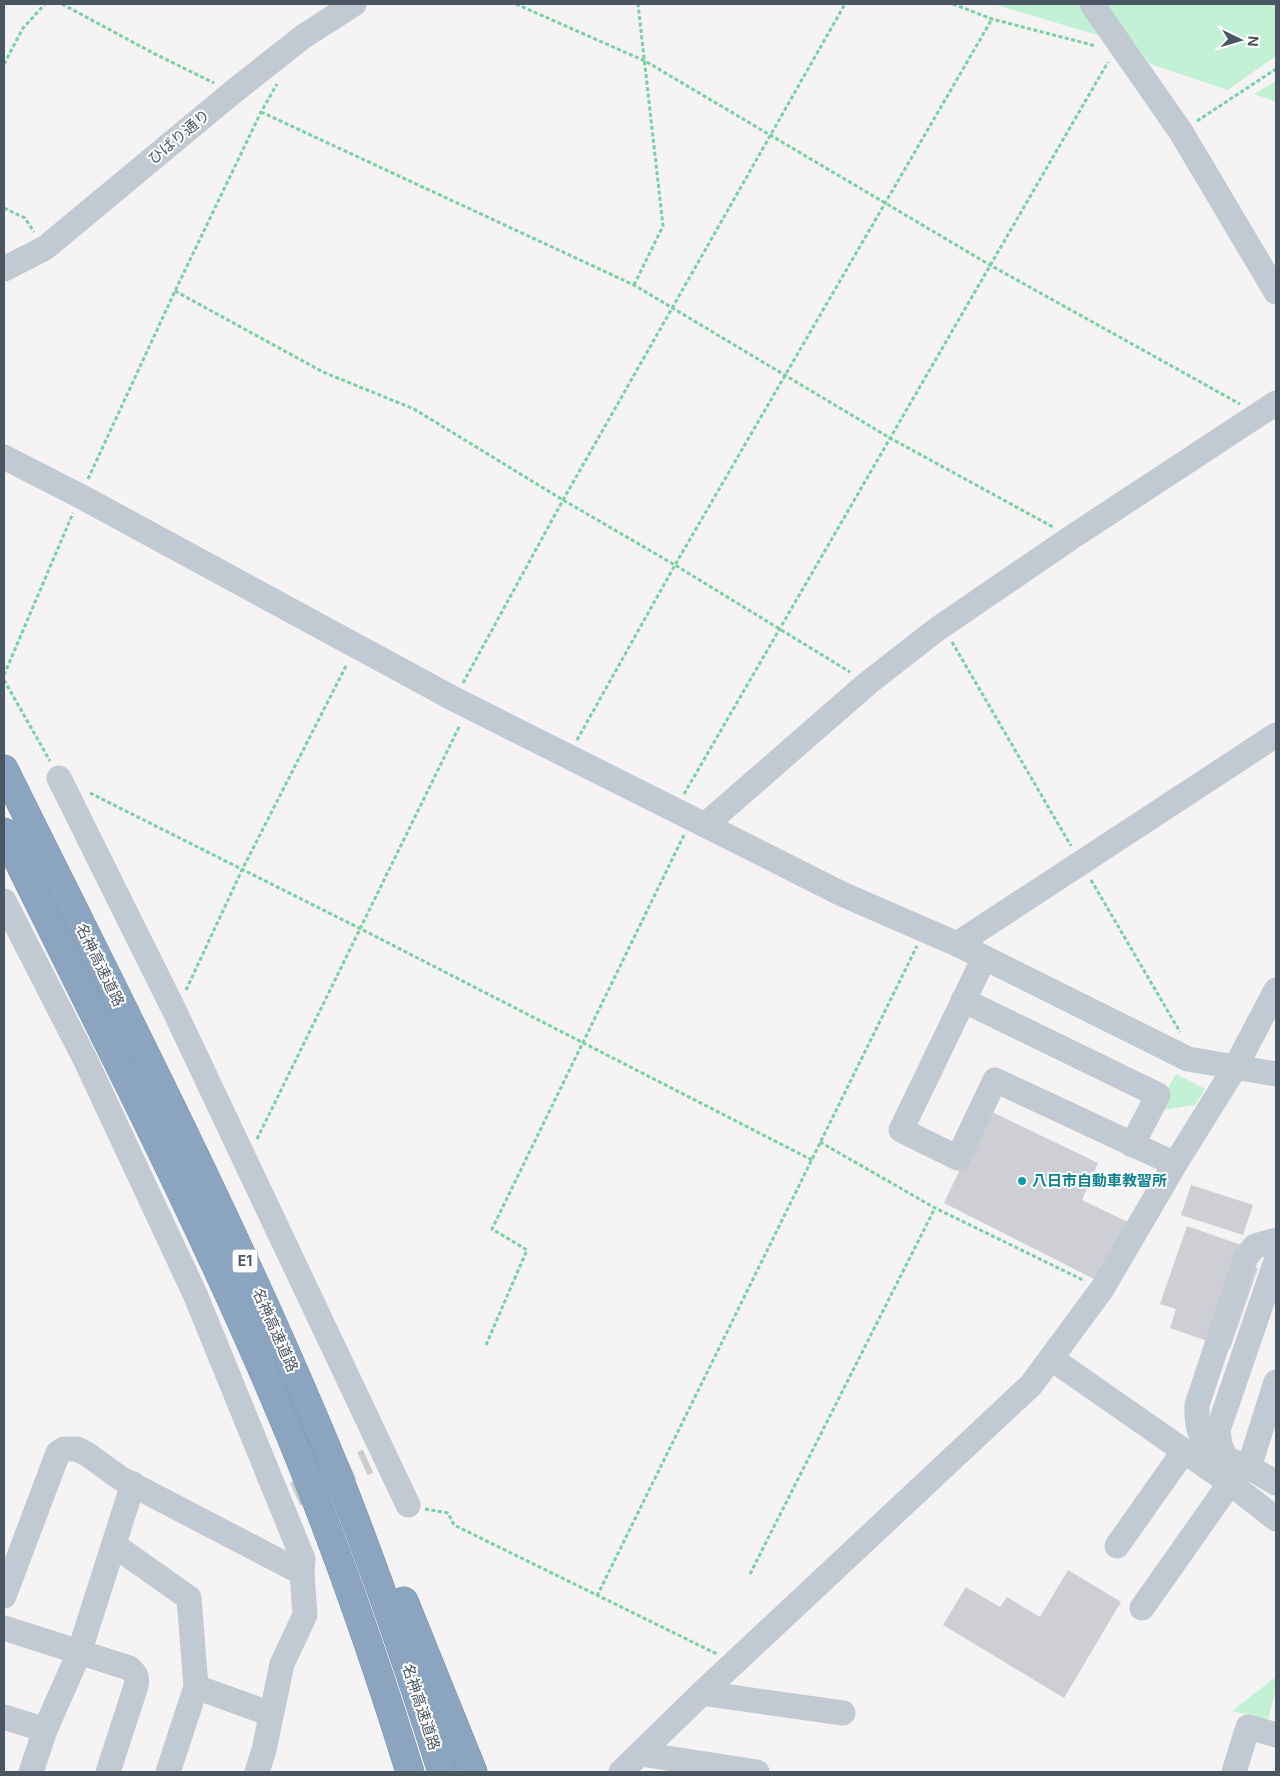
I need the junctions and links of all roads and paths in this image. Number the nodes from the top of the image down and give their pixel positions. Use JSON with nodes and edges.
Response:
{"nodes":[{"id":1,"x":45,"y":4,"type":"edge"},
{"id":2,"x":62,"y":4,"type":"edge"},
{"id":3,"x":354,"y":4,"type":"edge"},
{"id":4,"x":516,"y":4,"type":"edge"},
{"id":5,"x":638,"y":4,"type":"edge"},
{"id":6,"x":845,"y":4,"type":"edge"},
{"id":7,"x":953,"y":4,"type":"edge"},
{"id":8,"x":1092,"y":4,"type":"edge"},
{"id":9,"x":992,"y":19,"type":"junction"},
{"id":10,"x":1121,"y":53,"type":"junction"},
{"id":11,"x":644,"y":61,"type":"junction"},
{"id":12,"x":4,"y":64,"type":"edge"},
{"id":13,"x":1276,"y":70,"type":"edge"},
{"id":14,"x":280,"y":78,"type":"dead end"},
{"id":15,"x":232,"y":92,"type":"junction"},
{"id":16,"x":261,"y":112,"type":"junction"},
{"id":17,"x":1181,"y":132,"type":"junction"},
{"id":18,"x":771,"y":136,"type":"junction"},
{"id":19,"x":886,"y":204,"type":"junction"},
{"id":20,"x":4,"y":208,"type":"edge"},
{"id":21,"x":45,"y":248,"type":"junction"},
{"id":22,"x":990,"y":265,"type":"junction"},
{"id":23,"x":4,"y":269,"type":"edge"},
{"id":24,"x":634,"y":285,"type":"junction"},
{"id":25,"x":174,"y":291,"type":"junction"},
{"id":26,"x":1276,"y":292,"type":"edge"},
{"id":27,"x":672,"y":308,"type":"junction"},
{"id":28,"x":786,"y":376,"type":"junction"},
{"id":29,"x":1267,"y":409,"type":"edge"},
{"id":30,"x":890,"y":438,"type":"junction"},
{"id":31,"x":4,"y":457,"type":"edge"},
{"id":32,"x":80,"y":496,"type":"junction"},
{"id":33,"x":563,"y":500,"type":"junction"},
{"id":34,"x":1072,"y":537,"type":"junction"},
{"id":35,"x":675,"y":565,"type":"junction"},
{"id":36,"x":942,"y":625,"type":"junction"},
{"id":37,"x":356,"y":645,"type":"junction"},
{"id":38,"x":4,"y":675,"type":"edge"},
{"id":39,"x":4,"y":680,"type":"edge"},
{"id":40,"x":868,"y":683,"type":"junction"},
{"id":41,"x":462,"y":702,"type":"junction"},
{"id":42,"x":1276,"y":734,"type":"edge"},
{"id":43,"x":568,"y":756,"type":"junction"},
{"id":44,"x":4,"y":769,"type":"edge"},
{"id":45,"x":59,"y":778,"type":"junction"},
{"id":46,"x":691,"y":818,"type":"junction"},
{"id":47,"x":4,"y":832,"type":"edge"},
{"id":48,"x":1081,"y":864,"type":"junction"},
{"id":49,"x":242,"y":870,"type":"junction"},
{"id":50,"x":4,"y":901,"type":"edge"},
{"id":51,"x":361,"y":929,"type":"junction"},
{"id":52,"x":926,"y":930,"type":"junction"},
{"id":53,"x":957,"y":944,"type":"junction"},
{"id":54,"x":984,"y":958,"type":"junction"},
{"id":55,"x":1276,"y":990,"type":"edge"},
{"id":56,"x":963,"y":1000,"type":"junction"},
{"id":57,"x":175,"y":1012,"type":"junction"},
{"id":58,"x":1181,"y":1034,"type":"dead end"},
{"id":59,"x":1236,"y":1066,"type":"junction"},
{"id":60,"x":1276,"y":1074,"type":"edge"},
{"id":61,"x":820,"y":1142,"type":"junction"},
{"id":62,"x":1132,"y":1145,"type":"junction"},
{"id":63,"x":812,"y":1160,"type":"junction"},
{"id":64,"x":246,"y":1162,"type":"junction"},
{"id":65,"x":1175,"y":1164,"type":"junction"},
{"id":66,"x":935,"y":1208,"type":"junction"},
{"id":67,"x":1276,"y":1240,"type":"edge"},
{"id":68,"x":244,"y":1260,"type":"junction"},
{"id":69,"x":1272,"y":1283,"type":"edge"},
{"id":70,"x":1102,"y":1289,"type":"junction"},
{"id":71,"x":486,"y":1345,"type":"dead end"},
{"id":72,"x":1052,"y":1359,"type":"junction"},
{"id":73,"x":1241,"y":1364,"type":"junction"},
{"id":74,"x":1276,"y":1375,"type":"edge"},
{"id":75,"x":1276,"y":1382,"type":"edge"},
{"id":76,"x":1184,"y":1451,"type":"junction"},
{"id":77,"x":1235,"y":1470,"type":"junction"},
{"id":78,"x":1275,"y":1476,"type":"edge"},
{"id":79,"x":133,"y":1484,"type":"junction"},
{"id":80,"x":408,"y":1505,"type":"joint"},
{"id":81,"x":1276,"y":1518,"type":"edge"},
{"id":82,"x":114,"y":1545,"type":"junction"},
{"id":83,"x":1117,"y":1546,"type":"dead end"},
{"id":84,"x":302,"y":1573,"type":"junction"},
{"id":85,"x":750,"y":1574,"type":"dead end"},
{"id":86,"x":4,"y":1596,"type":"edge"},
{"id":87,"x":598,"y":1596,"type":"junction"},
{"id":88,"x":1142,"y":1608,"type":"dead end"},
{"id":89,"x":4,"y":1628,"type":"edge"},
{"id":90,"x":79,"y":1653,"type":"junction"},
{"id":91,"x":735,"y":1663,"type":"junction"},
{"id":92,"x":196,"y":1687,"type":"junction"},
{"id":93,"x":702,"y":1693,"type":"junction"},
{"id":94,"x":843,"y":1713,"type":"dead end"},
{"id":95,"x":271,"y":1714,"type":"junction"},
{"id":96,"x":4,"y":1717,"type":"edge"},
{"id":97,"x":45,"y":1730,"type":"junction"},
{"id":98,"x":1276,"y":1736,"type":"edge"},
{"id":99,"x":641,"y":1754,"type":"junction"},
{"id":100,"x":31,"y":1772,"type":"edge"},
{"id":101,"x":108,"y":1772,"type":"edge"},
{"id":102,"x":168,"y":1772,"type":"edge"},
{"id":103,"x":257,"y":1772,"type":"edge"},
{"id":104,"x":410,"y":1772,"type":"edge"},
{"id":105,"x":442,"y":1772,"type":"edge"},
{"id":106,"x":472,"y":1772,"type":"edge"},
{"id":107,"x":622,"y":1772,"type":"edge"},
{"id":108,"x":757,"y":1772,"type":"edge"},
{"id":109,"x":1234,"y":1772,"type":"edge"}],
"edges":[{"from":1,"to":12,"type":"path"},
{"from":2,"to":15,"type":"path"},
{"from":3,"to":15,"type":"street","name":"ひばり通り"},
{"from":4,"to":11,"type":"path"},
{"from":5,"to":11,"type":"path"},
{"from":6,"to":18,"type":"path"},
{"from":7,"to":9,"type":"path"},
{"from":8,"to":10,"type":"street"},
{"from":9,"to":10,"type":"path"},
{"from":9,"to":19,"type":"path"},
{"from":10,"to":17,"type":"street"},
{"from":10,"to":22,"type":"path"},
{"from":11,"to":18,"type":"path"},
{"from":11,"to":24,"type":"path"},
{"from":13,"to":17,"type":"path"},
{"from":14,"to":16,"type":"path"},
{"from":15,"to":21,"type":"street","name":"ひばり通り"},
{"from":16,"to":24,"type":"path"},
{"from":16,"to":25,"type":"path"},
{"from":17,"to":26,"type":"street"},
{"from":18,"to":19,"type":"path"},
{"from":18,"to":27,"type":"path"},
{"from":19,"to":22,"type":"path"},
{"from":19,"to":28,"type":"path"},
{"from":20,"to":21,"type":"path"},
{"from":21,"to":23,"type":"street","name":"ひばり通り"},
{"from":22,"to":29,"type":"path"},
{"from":22,"to":30,"type":"path"},
{"from":24,"to":27,"type":"path"},
{"from":25,"to":32,"type":"path"},
{"from":25,"to":33,"type":"path"},
{"from":27,"to":28,"type":"path"},
{"from":27,"to":33,"type":"path"},
{"from":28,"to":30,"type":"path"},
{"from":28,"to":35,"type":"path"},
{"from":29,"to":34,"type":"street"},
{"from":30,"to":34,"type":"path"},
{"from":30,"to":46,"type":"path"},
{"from":31,"to":32,"type":"street"},
{"from":32,"to":37,"type":"street"},
{"from":32,"to":38,"type":"path"},
{"from":33,"to":35,"type":"path"},
{"from":33,"to":41,"type":"path"},
{"from":34,"to":36,"type":"street"},
{"from":35,"to":40,"type":"path"},
{"from":35,"to":43,"type":"path"},
{"from":36,"to":40,"type":"street"},
{"from":36,"to":48,"type":"path"},
{"from":37,"to":41,"type":"street"},
{"from":37,"to":49,"type":"path"},
{"from":39,"to":45,"type":"path"},
{"from":40,"to":46,"type":"street"},
{"from":41,"to":43,"type":"street"},
{"from":41,"to":51,"type":"path"},
{"from":42,"to":48,"type":"street"},
{"from":43,"to":46,"type":"street"},
{"from":44,"to":68,"type":"highway","name":"名神高速道路","number":"E1"},
{"from":45,"to":49,"type":"path"},
{"from":45,"to":57,"type":"street"},
{"from":46,"to":52,"type":"street"},
{"from":46,"to":71,"type":"path"},
{"from":47,"to":104,"type":"highway","name":"名神高速道路","number":"E1"},
{"from":48,"to":53,"type":"street"},
{"from":48,"to":58,"type":"path"},
{"from":49,"to":51,"type":"path"},
{"from":49,"to":57,"type":"path"},
{"from":50,"to":84,"type":"street"},
{"from":51,"to":63,"type":"path"},
{"from":51,"to":64,"type":"path"},
{"from":52,"to":53,"type":"street"},
{"from":52,"to":61,"type":"path"},
{"from":53,"to":54,"type":"street"},
{"from":54,"to":56,"type":"street"},
{"from":54,"to":59,"type":"street"},
{"from":55,"to":59,"type":"street"},
{"from":56,"to":62,"type":"street"},
{"from":56,"to":62,"type":"street"},
{"from":57,"to":64,"type":"street"},
{"from":59,"to":60,"type":"street"},
{"from":59,"to":65,"type":"street"},
{"from":61,"to":63,"type":"path"},
{"from":61,"to":66,"type":"path"},
{"from":62,"to":65,"type":"street"},
{"from":63,"to":87,"type":"path"},
{"from":64,"to":80,"type":"street"},
{"from":65,"to":70,"type":"street"},
{"from":66,"to":70,"type":"path"},
{"from":66,"to":85,"type":"path"},
{"from":67,"to":77,"type":"street"},
{"from":68,"to":105,"type":"highway","name":"名神高速道路","number":"E1"},
{"from":68,"to":106,"type":"highway"},
{"from":69,"to":73,"type":"street"},
{"from":70,"to":72,"type":"street"},
{"from":72,"to":76,"type":"street"},
{"from":72,"to":91,"type":"street"},
{"from":73,"to":74,"type":"street"},
{"from":73,"to":77,"type":"street"},
{"from":75,"to":77,"type":"street"},
{"from":76,"to":77,"type":"street"},
{"from":76,"to":83,"type":"street"},
{"from":77,"to":78,"type":"street"},
{"from":77,"to":81,"type":"street"},
{"from":77,"to":88,"type":"street"},
{"from":79,"to":82,"type":"street"},
{"from":79,"to":84,"type":"street"},
{"from":79,"to":86,"type":"street"},
{"from":80,"to":87,"type":"path"},
{"from":82,"to":90,"type":"street"},
{"from":82,"to":92,"type":"street"},
{"from":84,"to":95,"type":"street"},
{"from":87,"to":91,"type":"path"},
{"from":89,"to":90,"type":"street"},
{"from":90,"to":97,"type":"street"},
{"from":90,"to":101,"type":"street"},
{"from":91,"to":93,"type":"street"},
{"from":92,"to":95,"type":"street"},
{"from":92,"to":102,"type":"street"},
{"from":93,"to":94,"type":"street"},
{"from":93,"to":99,"type":"street"},
{"from":95,"to":103,"type":"street"},
{"from":96,"to":97,"type":"street"},
{"from":97,"to":100,"type":"street"},
{"from":98,"to":109,"type":"street"},
{"from":99,"to":107,"type":"street"},
{"from":99,"to":108,"type":"street"}]}
